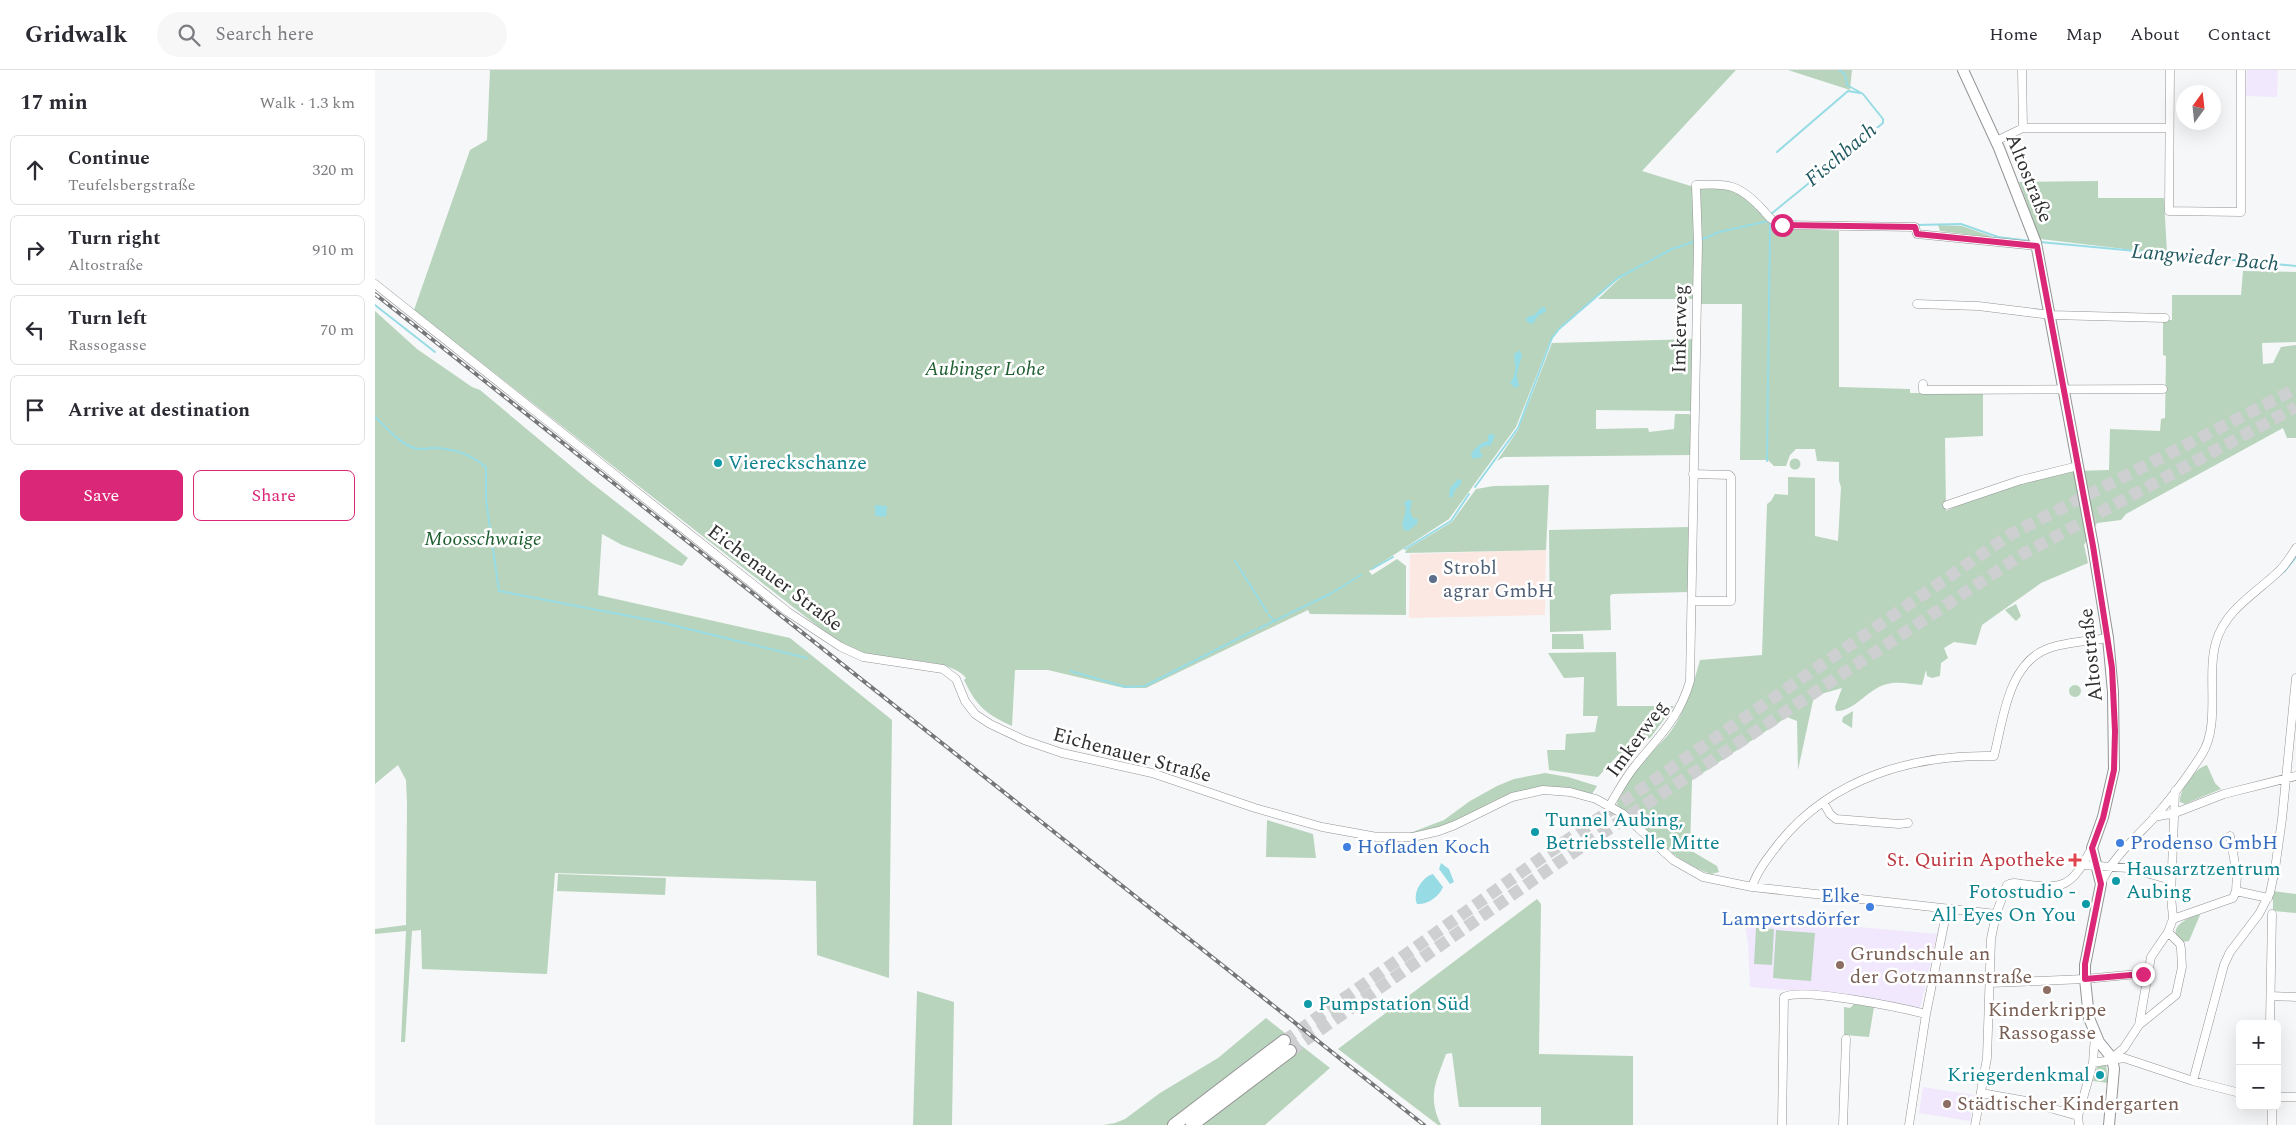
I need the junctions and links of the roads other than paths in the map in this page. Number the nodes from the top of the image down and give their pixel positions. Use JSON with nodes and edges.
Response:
{"nodes":[{"id":1,"x":1963,"y":70,"type":"edge"},
{"id":2,"x":2023,"y":70,"type":"edge"},
{"id":3,"x":2170,"y":70,"type":"edge"},
{"id":4,"x":2241,"y":70,"type":"edge"},
{"id":5,"x":2023,"y":128,"type":"junction"},
{"id":6,"x":2169,"y":128,"type":"junction"},
{"id":7,"x":1996,"y":142,"type":"junction"},
{"id":8,"x":2036,"y":243,"type":"junction"},
{"id":9,"x":375,"y":284,"type":"edge"},
{"id":10,"x":1917,"y":304,"type":"dead end"},
{"id":11,"x":2051,"y":315,"type":"junction"},
{"id":12,"x":2165,"y":318,"type":"dead end"},
{"id":13,"x":1923,"y":384,"type":"dead end"},
{"id":14,"x":2063,"y":389,"type":"junction"},
{"id":15,"x":2163,"y":389,"type":"dead end"},
{"id":16,"x":2078,"y":466,"type":"junction"},
{"id":17,"x":1693,"y":474,"type":"junction"},
{"id":18,"x":1947,"y":506,"type":"dead end"},
{"id":19,"x":2296,"y":548,"type":"edge"},
{"id":20,"x":1692,"y":601,"type":"junction"},
{"id":21,"x":2108,"y":638,"type":"junction"},
{"id":22,"x":2296,"y":678,"type":"edge"},
{"id":23,"x":2294,"y":720,"type":"edge"},
{"id":24,"x":2296,"y":776,"type":"edge"},
{"id":25,"x":2285,"y":779,"type":"junction"},
{"id":26,"x":2175,"y":790,"type":"junction"},
{"id":27,"x":1823,"y":802,"type":"junction"},
{"id":28,"x":1610,"y":805,"type":"junction"},
{"id":29,"x":2175,"y":812,"type":"junction"},
{"id":30,"x":2154,"y":817,"type":"junction"},
{"id":31,"x":1908,"y":823,"type":"dead end"},
{"id":32,"x":2230,"y":836,"type":"dead end"},
{"id":33,"x":2092,"y":848,"type":"junction"},
{"id":34,"x":2082,"y":865,"type":"junction"},
{"id":35,"x":2095,"y":866,"type":"junction"},
{"id":36,"x":2111,"y":866,"type":"junction"},
{"id":37,"x":2171,"y":880,"type":"junction"},
{"id":38,"x":2101,"y":884,"type":"junction"},
{"id":39,"x":1752,"y":887,"type":"junction"},
{"id":40,"x":2236,"y":891,"type":"junction"},
{"id":41,"x":2268,"y":898,"type":"junction"},
{"id":42,"x":1947,"y":909,"type":"junction"},
{"id":43,"x":1996,"y":914,"type":"junction"},
{"id":44,"x":2272,"y":914,"type":"dead end"},
{"id":45,"x":2173,"y":919,"type":"junction"},
{"id":46,"x":2168,"y":932,"type":"junction"},
{"id":47,"x":2148,"y":973,"type":"junction"},
{"id":48,"x":2085,"y":979,"type":"junction"},
{"id":49,"x":1990,"y":983,"type":"junction"},
{"id":50,"x":2271,"y":996,"type":"junction"},
{"id":51,"x":2296,"y":997,"type":"edge"},
{"id":52,"x":1925,"y":1014,"type":"junction"},
{"id":53,"x":2270,"y":1020,"type":"edge"},
{"id":54,"x":2139,"y":1025,"type":"junction"},
{"id":55,"x":2095,"y":1035,"type":"junction"},
{"id":56,"x":1846,"y":1039,"type":"dead end"},
{"id":57,"x":2112,"y":1058,"type":"junction"},
{"id":58,"x":2093,"y":1063,"type":"junction"},
{"id":59,"x":2193,"y":1081,"type":"junction"},
{"id":60,"x":2236,"y":1091,"type":"edge"},
{"id":61,"x":1981,"y":1093,"type":"junction"},
{"id":62,"x":2296,"y":1096,"type":"edge"},
{"id":63,"x":2281,"y":1097,"type":"edge"},
{"id":64,"x":2272,"y":1110,"type":"edge"},
{"id":65,"x":2078,"y":1116,"type":"junction"},
{"id":66,"x":1175,"y":1125,"type":"edge"},
{"id":67,"x":1192,"y":1125,"type":"edge"},
{"id":68,"x":1782,"y":1125,"type":"edge"},
{"id":69,"x":1843,"y":1125,"type":"edge"},
{"id":70,"x":1909,"y":1125,"type":"edge"},
{"id":71,"x":1975,"y":1125,"type":"edge"},
{"id":72,"x":2079,"y":1125,"type":"edge"},
{"id":73,"x":2109,"y":1125,"type":"edge"},
{"id":74,"x":2272,"y":1125,"type":"edge"}],
"edges":[{"from":1,"to":7,"type":"main road","name":"Altostraße"},
{"from":2,"to":5,"type":"street"},
{"from":3,"to":6,"type":"street"},
{"from":4,"to":6,"type":"street"},
{"from":5,"to":6,"type":"street"},
{"from":5,"to":7,"type":"street"},
{"from":7,"to":8,"type":"main road","name":"Altostraße"},
{"from":8,"to":11,"type":"main road","name":"Altostraße"},
{"from":8,"to":17,"type":"street","name":"Imkerweg"},
{"from":9,"to":28,"type":"street","name":"Eichenauer Straße"},
{"from":10,"to":11,"type":"street"},
{"from":11,"to":12,"type":"street"},
{"from":11,"to":14,"type":"main road","name":"Altostraße"},
{"from":13,"to":14,"type":"street"},
{"from":14,"to":15,"type":"street"},
{"from":14,"to":16,"type":"main road","name":"Altostraße"},
{"from":16,"to":18,"type":"street"},
{"from":16,"to":21,"type":"main road","name":"Altostraße"},
{"from":17,"to":20,"type":"street","name":"Imkerweg"},
{"from":17,"to":20,"type":"street"},
{"from":19,"to":26,"type":"street"},
{"from":20,"to":28,"type":"street","name":"Imkerweg"},
{"from":21,"to":27,"type":"street"},
{"from":21,"to":33,"type":"main road","name":"Altostraße"},
{"from":22,"to":23,"type":"street"},
{"from":23,"to":25,"type":"street"},
{"from":24,"to":25,"type":"street"},
{"from":25,"to":29,"type":"street"},
{"from":25,"to":41,"type":"street"},
{"from":26,"to":29,"type":"street"},
{"from":26,"to":30,"type":"street"},
{"from":27,"to":31,"type":"street"},
{"from":27,"to":39,"type":"street"},
{"from":28,"to":39,"type":"street","name":"Eichenauer Straße"},
{"from":29,"to":30,"type":"street"},
{"from":29,"to":37,"type":"street"},
{"from":30,"to":36,"type":"street"},
{"from":32,"to":40,"type":"street"},
{"from":33,"to":34,"type":"street"},
{"from":33,"to":35,"type":"main road","name":"Altostraße"},
{"from":34,"to":35,"type":"street"},
{"from":34,"to":43,"type":"street"},
{"from":35,"to":36,"type":"street"},
{"from":35,"to":38,"type":"main road","name":"Altostraße"},
{"from":36,"to":37,"type":"street"},
{"from":36,"to":38,"type":"street"},
{"from":37,"to":45,"type":"street"},
{"from":38,"to":48,"type":"main road","name":"Altostraße"},
{"from":39,"to":42,"type":"street","name":"Eichenauer Straße"},
{"from":40,"to":41,"type":"street"},
{"from":40,"to":45,"type":"street"},
{"from":41,"to":59,"type":"street"},
{"from":42,"to":43,"type":"street","name":"Eichenauer Straße"},
{"from":42,"to":52,"type":"street"},
{"from":43,"to":49,"type":"street"},
{"from":44,"to":50,"type":"street"},
{"from":45,"to":46,"type":"street"},
{"from":46,"to":47,"type":"street"},
{"from":46,"to":54,"type":"street"},
{"from":47,"to":48,"type":"street"},
{"from":47,"to":54,"type":"street"},
{"from":48,"to":49,"type":"street"},
{"from":48,"to":55,"type":"main road","name":"Altostraße"},
{"from":49,"to":61,"type":"street"},
{"from":50,"to":51,"type":"street"},
{"from":50,"to":53,"type":"street"},
{"from":52,"to":68,"type":"street"},
{"from":52,"to":70,"type":"street"},
{"from":54,"to":57,"type":"street"},
{"from":55,"to":57,"type":"main road","name":"Altostraße"},
{"from":55,"to":58,"type":"street"},
{"from":56,"to":69,"type":"street"},
{"from":57,"to":58,"type":"street"},
{"from":57,"to":59,"type":"street"},
{"from":57,"to":73,"type":"main road"},
{"from":58,"to":65,"type":"street"},
{"from":59,"to":60,"type":"street"},
{"from":61,"to":65,"type":"street"},
{"from":61,"to":71,"type":"street"},
{"from":62,"to":63,"type":"street"},
{"from":64,"to":74,"type":"street"},
{"from":65,"to":72,"type":"street"},
{"from":66,"to":67,"type":"highway"}]}
